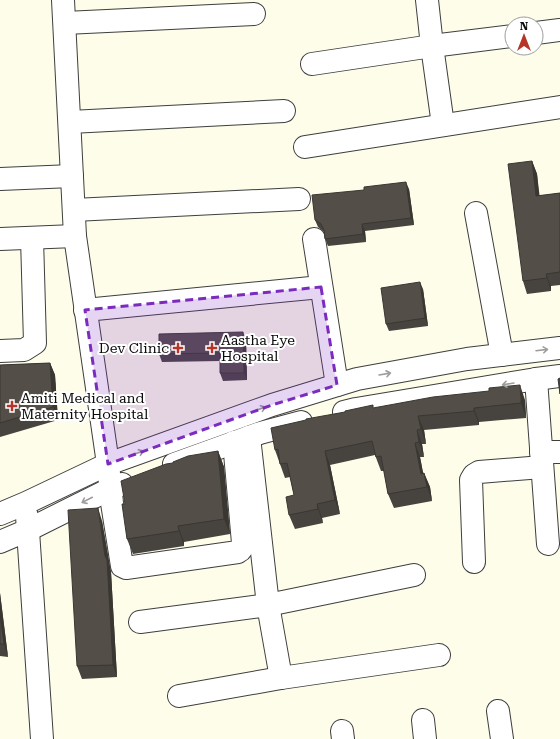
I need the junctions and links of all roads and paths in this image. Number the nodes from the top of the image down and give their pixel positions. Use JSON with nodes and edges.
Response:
{"nodes":[{"id":1,"x":64,"y":0,"type":"edge"},
{"id":2,"x":427,"y":0,"type":"edge"},
{"id":3,"x":254,"y":14,"type":"dead end"},
{"id":4,"x":65,"y":23,"type":"junction"},
{"id":5,"x":560,"y":30,"type":"edge"},
{"id":6,"x":544,"y":32,"type":"edge"},
{"id":7,"x":504,"y":37,"type":"edge"},
{"id":8,"x":432,"y":46,"type":"junction"},
{"id":9,"x":312,"y":64,"type":"dead end"},
{"id":10,"x":560,"y":107,"type":"edge"},
{"id":11,"x":284,"y":111,"type":"dead end"},
{"id":12,"x":70,"y":122,"type":"junction"},
{"id":13,"x":443,"y":125,"type":"junction"},
{"id":14,"x":305,"y":147,"type":"dead end"},
{"id":15,"x":72,"y":176,"type":"junction"},
{"id":16,"x":0,"y":179,"type":"edge"},
{"id":17,"x":299,"y":199,"type":"dead end"},
{"id":18,"x":74,"y":210,"type":"junction"},
{"id":19,"x":476,"y":213,"type":"dead end"},
{"id":20,"x":75,"y":236,"type":"junction"},
{"id":21,"x":32,"y":238,"type":"junction"},
{"id":22,"x":0,"y":239,"type":"edge"},
{"id":23,"x":314,"y":239,"type":"dead end"},
{"id":24,"x":321,"y":287,"type":"junction"},
{"id":25,"x":85,"y":310,"type":"junction"},
{"id":26,"x":560,"y":348,"type":"edge"},
{"id":27,"x":0,"y":351,"type":"edge"},
{"id":28,"x":502,"y":355,"type":"junction"},
{"id":29,"x":560,"y":376,"type":"edge"},
{"id":30,"x":536,"y":379,"type":"junction"},
{"id":31,"x":337,"y":385,"type":"junction"},
{"id":32,"x":241,"y":440,"type":"junction"},
{"id":33,"x":548,"y":457,"type":"edge"},
{"id":34,"x":108,"y":464,"type":"junction"},
{"id":35,"x":110,"y":489,"type":"junction"},
{"id":36,"x":26,"y":503,"type":"junction"},
{"id":37,"x":0,"y":514,"type":"edge"},
{"id":38,"x":28,"y":530,"type":"junction"},
{"id":39,"x":0,"y":542,"type":"edge"},
{"id":40,"x":548,"y":544,"type":"dead end"},
{"id":41,"x":474,"y":562,"type":"dead end"},
{"id":42,"x":414,"y":575,"type":"dead end"},
{"id":43,"x":268,"y":605,"type":"junction"},
{"id":44,"x":140,"y":622,"type":"dead end"},
{"id":45,"x":439,"y":655,"type":"dead end"},
{"id":46,"x":281,"y":678,"type":"junction"},
{"id":47,"x":179,"y":696,"type":"dead end"},
{"id":48,"x":498,"y":711,"type":"dead end"},
{"id":49,"x":42,"y":739,"type":"edge"},
{"id":50,"x":502,"y":739,"type":"edge"}],
"edges":[{"from":1,"to":4,"type":"street"},
{"from":2,"to":8,"type":"street"},
{"from":3,"to":4,"type":"street"},
{"from":4,"to":12,"type":"street"},
{"from":5,"to":6,"type":"street"},
{"from":7,"to":8,"type":"street"},
{"from":8,"to":9,"type":"street"},
{"from":8,"to":13,"type":"street"},
{"from":10,"to":13,"type":"street"},
{"from":11,"to":12,"type":"street"},
{"from":12,"to":15,"type":"street"},
{"from":13,"to":14,"type":"street"},
{"from":15,"to":16,"type":"street"},
{"from":15,"to":18,"type":"street"},
{"from":17,"to":18,"type":"street"},
{"from":18,"to":20,"type":"street"},
{"from":19,"to":28,"type":"street"},
{"from":20,"to":21,"type":"street"},
{"from":20,"to":25,"type":"street"},
{"from":21,"to":22,"type":"street"},
{"from":21,"to":27,"type":"street"},
{"from":23,"to":24,"type":"street"},
{"from":24,"to":25,"type":"street"},
{"from":24,"to":31,"type":"street"},
{"from":25,"to":34,"type":"street"},
{"from":28,"to":26,"type":"street","one_way":true},
{"from":31,"to":28,"type":"street","one_way":true},
{"from":29,"to":30,"type":"street"},
{"from":30,"to":32,"type":"street","one_way":true},
{"from":30,"to":33,"type":"street"},
{"from":34,"to":31,"type":"street","one_way":true},
{"from":32,"to":35,"type":"street"},
{"from":32,"to":35,"type":"street"},
{"from":32,"to":43,"type":"street"},
{"from":33,"to":40,"type":"street"},
{"from":33,"to":41,"type":"street"},
{"from":34,"to":35,"type":"street"},
{"from":34,"to":36,"type":"street"},
{"from":35,"to":38,"type":"street","one_way":true},
{"from":36,"to":37,"type":"street"},
{"from":36,"to":38,"type":"street"},
{"from":38,"to":39,"type":"street"},
{"from":38,"to":49,"type":"street"},
{"from":42,"to":43,"type":"street"},
{"from":43,"to":44,"type":"street"},
{"from":43,"to":46,"type":"street"},
{"from":45,"to":46,"type":"street"},
{"from":46,"to":47,"type":"street"},
{"from":48,"to":50,"type":"street"}]}
